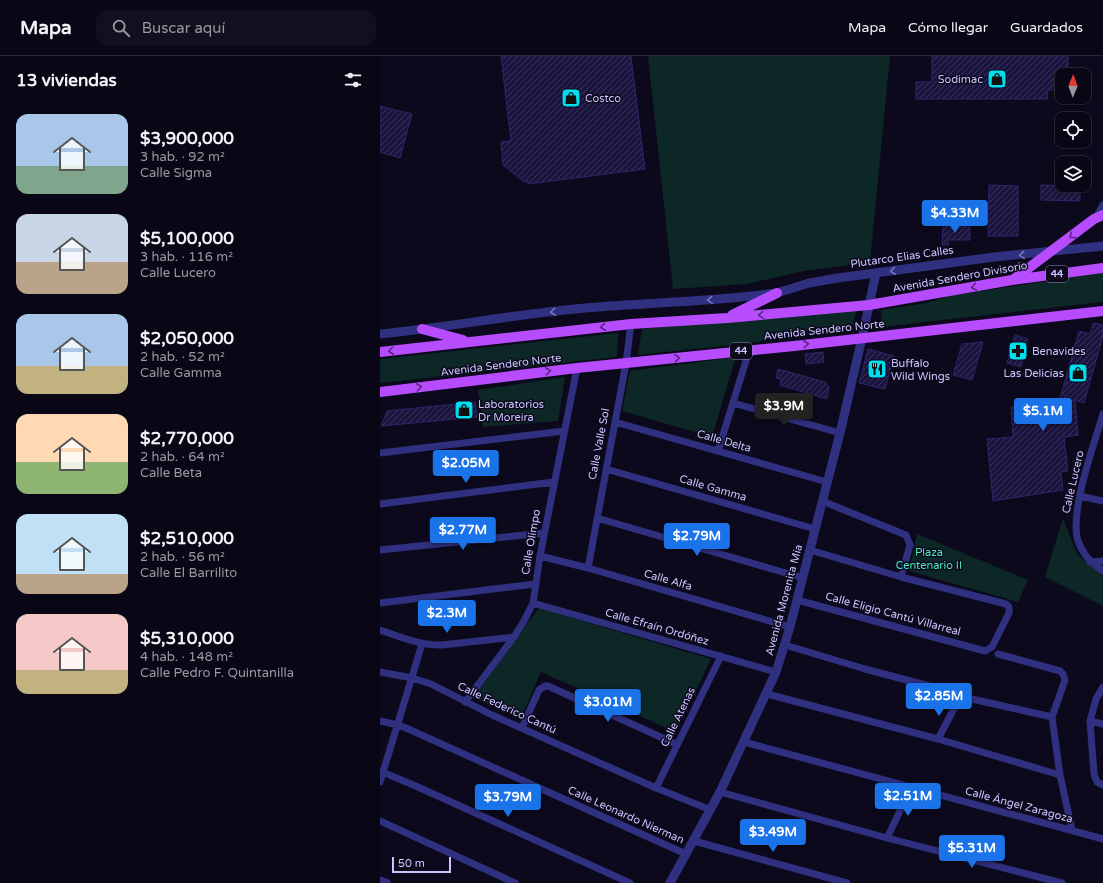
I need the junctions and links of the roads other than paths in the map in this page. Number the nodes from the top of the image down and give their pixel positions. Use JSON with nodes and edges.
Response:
{"nodes":[{"id":1,"x":1103,"y":205,"type":"edge"},
{"id":2,"x":1099,"y":217,"type":"edge"},
{"id":3,"x":1103,"y":246,"type":"edge"},
{"id":4,"x":1049,"y":253,"type":"junction"},
{"id":5,"x":1103,"y":268,"type":"edge"},
{"id":6,"x":876,"y":273,"type":"junction"},
{"id":7,"x":1012,"y":280,"type":"junction"},
{"id":8,"x":777,"y":293,"type":"junction"},
{"id":9,"x":870,"y":305,"type":"junction"},
{"id":10,"x":1103,"y":311,"type":"edge"},
{"id":11,"x":727,"y":318,"type":"junction"},
{"id":12,"x":631,"y":324,"type":"junction"},
{"id":13,"x":422,"y":330,"type":"junction"},
{"id":14,"x":380,"y":334,"type":"edge"},
{"id":15,"x":862,"y":338,"type":"junction"},
{"id":16,"x":469,"y":342,"type":"junction"},
{"id":17,"x":749,"y":350,"type":"junction"},
{"id":18,"x":380,"y":352,"type":"edge"},
{"id":19,"x":626,"y":363,"type":"junction"},
{"id":20,"x":577,"y":368,"type":"junction"},
{"id":21,"x":381,"y":393,"type":"edge"},
{"id":22,"x":733,"y":403,"type":"junction"},
{"id":23,"x":1103,"y":414,"type":"edge"},
{"id":24,"x":615,"y":422,"type":"junction"},
{"id":25,"x":564,"y":431,"type":"junction"},
{"id":26,"x":840,"y":433,"type":"junction"},
{"id":27,"x":718,"y":451,"type":"junction"},
{"id":28,"x":380,"y":453,"type":"edge"},
{"id":29,"x":606,"y":469,"type":"junction"},
{"id":30,"x":554,"y":482,"type":"junction"},
{"id":31,"x":827,"y":482,"type":"junction"},
{"id":32,"x":1080,"y":496,"type":"junction"},
{"id":33,"x":822,"y":501,"type":"junction"},
{"id":34,"x":1103,"y":501,"type":"edge"},
{"id":35,"x":380,"y":504,"type":"edge"},
{"id":36,"x":597,"y":518,"type":"junction"},
{"id":37,"x":815,"y":529,"type":"junction"},
{"id":38,"x":544,"y":534,"type":"junction"},
{"id":39,"x":380,"y":550,"type":"edge"},
{"id":40,"x":810,"y":550,"type":"junction"},
{"id":41,"x":540,"y":556,"type":"junction"},
{"id":42,"x":1103,"y":561,"type":"edge"},
{"id":43,"x":1090,"y":562,"type":"junction"},
{"id":44,"x":588,"y":568,"type":"junction"},
{"id":45,"x":1103,"y":571,"type":"edge"},
{"id":46,"x":901,"y":577,"type":"junction"},
{"id":47,"x":802,"y":578,"type":"junction"},
{"id":48,"x":535,"y":584,"type":"junction"},
{"id":49,"x":797,"y":600,"type":"junction"},
{"id":50,"x":380,"y":603,"type":"edge"},
{"id":51,"x":533,"y":603,"type":"junction"},
{"id":52,"x":790,"y":627,"type":"junction"},
{"id":53,"x":380,"y":630,"type":"edge"},
{"id":54,"x":514,"y":637,"type":"junction"},
{"id":55,"x":422,"y":644,"type":"junction"},
{"id":56,"x":785,"y":645,"type":"junction"},
{"id":57,"x":998,"y":654,"type":"dead end"},
{"id":58,"x":721,"y":656,"type":"junction"},
{"id":59,"x":380,"y":672,"type":"edge"},
{"id":60,"x":776,"y":672,"type":"junction"},
{"id":61,"x":412,"y":678,"type":"junction"},
{"id":62,"x":1103,"y":687,"type":"edge"},
{"id":63,"x":767,"y":694,"type":"junction"},
{"id":64,"x":972,"y":699,"type":"dead end"},
{"id":65,"x":465,"y":702,"type":"junction"},
{"id":66,"x":1052,"y":717,"type":"junction"},
{"id":67,"x":380,"y":721,"type":"edge"},
{"id":68,"x":1090,"y":721,"type":"junction"},
{"id":69,"x":1103,"y":724,"type":"edge"},
{"id":70,"x":398,"y":725,"type":"junction"},
{"id":71,"x":522,"y":728,"type":"junction"},
{"id":72,"x":938,"y":739,"type":"junction"},
{"id":73,"x":744,"y":742,"type":"junction"},
{"id":74,"x":676,"y":744,"type":"junction"},
{"id":75,"x":382,"y":771,"type":"edge"},
{"id":76,"x":1060,"y":775,"type":"junction"},
{"id":77,"x":380,"y":782,"type":"edge"},
{"id":78,"x":1103,"y":786,"type":"edge"},
{"id":79,"x":656,"y":788,"type":"junction"},
{"id":80,"x":911,"y":788,"type":"junction"},
{"id":81,"x":720,"y":792,"type":"junction"},
{"id":82,"x":711,"y":810,"type":"junction"},
{"id":83,"x":380,"y":821,"type":"edge"},
{"id":84,"x":1072,"y":830,"type":"junction"},
{"id":85,"x":887,"y":838,"type":"junction"},
{"id":86,"x":1103,"y":839,"type":"edge"},
{"id":87,"x":694,"y":841,"type":"junction"},
{"id":88,"x":686,"y":854,"type":"junction"},
{"id":89,"x":380,"y":881,"type":"edge"},
{"id":90,"x":386,"y":883,"type":"edge"},
{"id":91,"x":515,"y":883,"type":"edge"},
{"id":92,"x":630,"y":883,"type":"edge"},
{"id":93,"x":670,"y":883,"type":"edge"},
{"id":94,"x":847,"y":883,"type":"edge"},
{"id":95,"x":1062,"y":883,"type":"edge"}],
"edges":[{"from":1,"to":2,"type":"street"},
{"from":2,"to":4,"type":"main road","one_way":true},
{"from":3,"to":4,"type":"street","name":"Plutarco Elias Calles"},
{"from":4,"to":6,"type":"street","name":"Plutarco Elias Calles","one_way":true},
{"from":4,"to":7,"type":"main road"},
{"from":5,"to":7,"type":"main road","name":"Avenida Sendero Divisorio","number":"44"},
{"from":6,"to":8,"type":"street","name":"Plutarco Elias Calles"},
{"from":6,"to":9,"type":"street","name":"Avenida Morenita Mía"},
{"from":7,"to":9,"type":"main road","name":"Avenida Sendero Divisorio","number":"44","one_way":true},
{"from":8,"to":11,"type":"main road"},
{"from":8,"to":13,"type":"street","one_way":true},
{"from":9,"to":11,"type":"main road","name":"Avenida Sendero Norte","number":"44","one_way":true},
{"from":9,"to":15,"type":"street","name":"Avenida Morenita Mía"},
{"from":10,"to":15,"type":"main road","name":"Avenida Sendero Norte","number":"44"},
{"from":11,"to":12,"type":"main road","name":"Avenida Sendero Norte","number":"44"},
{"from":12,"to":16,"type":"main road","name":"Avenida Sendero Norte","number":"44","one_way":true},
{"from":12,"to":19,"type":"street","name":"Calle Valle Sol"},
{"from":13,"to":14,"type":"street"},
{"from":13,"to":16,"type":"main road"},
{"from":17,"to":15,"type":"main road","name":"Avenida Sendero Norte","number":"44","one_way":true},
{"from":15,"to":26,"type":"street","name":"Avenida Morenita Mía"},
{"from":16,"to":18,"type":"main road","name":"Avenida Sendero Norte","number":"44","one_way":true},
{"from":19,"to":17,"type":"main road","name":"Avenida Sendero Norte","number":"44","one_way":true},
{"from":17,"to":22,"type":"street"},
{"from":19,"to":20,"type":"main road","name":"Avenida Sendero Norte","number":"44"},
{"from":19,"to":24,"type":"street","name":"Calle Valle Sol"},
{"from":21,"to":20,"type":"main road","name":"Avenida Sendero Norte","number":"44","one_way":true},
{"from":20,"to":25,"type":"street","name":"Calle Olimpo"},
{"from":22,"to":26,"type":"street"},
{"from":22,"to":27,"type":"street"},
{"from":23,"to":32,"type":"street","name":"Calle Lucero"},
{"from":24,"to":27,"type":"street","name":"Calle Delta"},
{"from":24,"to":29,"type":"street","name":"Calle Valle Sol"},
{"from":25,"to":28,"type":"street"},
{"from":25,"to":30,"type":"street","name":"Calle Olimpo"},
{"from":26,"to":31,"type":"street","name":"Avenida Morenita Mía"},
{"from":27,"to":31,"type":"street","name":"Calle Delta"},
{"from":29,"to":36,"type":"street","name":"Calle Valle Sol"},
{"from":29,"to":37,"type":"street","name":"Calle Gamma"},
{"from":30,"to":35,"type":"street"},
{"from":30,"to":38,"type":"street","name":"Calle Olimpo"},
{"from":31,"to":33,"type":"street","name":"Avenida Morenita Mía"},
{"from":32,"to":34,"type":"street"},
{"from":32,"to":43,"type":"street","name":"Calle Lucero"},
{"from":33,"to":37,"type":"street","name":"Avenida Morenita Mía"},
{"from":33,"to":46,"type":"street"},
{"from":36,"to":44,"type":"street","name":"Calle Valle Sol"},
{"from":36,"to":47,"type":"street"},
{"from":37,"to":40,"type":"street","name":"Avenida Morenita Mía"},
{"from":38,"to":39,"type":"street"},
{"from":38,"to":41,"type":"street","name":"Calle Olimpo"},
{"from":40,"to":46,"type":"street"},
{"from":40,"to":47,"type":"street","name":"Avenida Morenita Mía"},
{"from":41,"to":44,"type":"street","name":"Calle Alfa"},
{"from":41,"to":48,"type":"street","name":"Calle Olimpo"},
{"from":42,"to":43,"type":"street"},
{"from":43,"to":45,"type":"street","name":"Calle Lucero"},
{"from":44,"to":52,"type":"street","name":"Calle Alfa"},
{"from":46,"to":49,"type":"street","name":"Calle Eligio Cantú Villarreal"},
{"from":47,"to":49,"type":"street","name":"Avenida Morenita Mía"},
{"from":48,"to":50,"type":"street"},
{"from":48,"to":51,"type":"street","name":"Calle Olimpo"},
{"from":49,"to":52,"type":"street","name":"Avenida Morenita Mía"},
{"from":51,"to":54,"type":"street","name":"Calle Olimpo"},
{"from":51,"to":58,"type":"street","name":"Calle Efraín Ordóñez"},
{"from":52,"to":56,"type":"street","name":"Avenida Morenita Mía"},
{"from":53,"to":55,"type":"street"},
{"from":54,"to":55,"type":"street"},
{"from":54,"to":65,"type":"street","name":"Calle Olimpo"},
{"from":55,"to":61,"type":"street"},
{"from":56,"to":60,"type":"street","name":"Avenida Morenita Mía"},
{"from":56,"to":72,"type":"street"},
{"from":57,"to":66,"type":"street"},
{"from":58,"to":60,"type":"street","name":"Calle Efraín Ordóñez"},
{"from":58,"to":74,"type":"street","name":"Calle Atenas"},
{"from":59,"to":61,"type":"street","name":"Calle Federico Cantú"},
{"from":60,"to":63,"type":"street","name":"Avenida Morenita Mía"},
{"from":61,"to":65,"type":"street","name":"Calle Federico Cantú"},
{"from":61,"to":70,"type":"street"},
{"from":62,"to":68,"type":"street"},
{"from":63,"to":72,"type":"street"},
{"from":63,"to":73,"type":"street","name":"Avenida Morenita Mía"},
{"from":64,"to":66,"type":"street"},
{"from":65,"to":71,"type":"street","name":"Calle Federico Cantú"},
{"from":66,"to":76,"type":"street"},
{"from":67,"to":70,"type":"street","name":"Calle Leonardo Nierman"},
{"from":68,"to":69,"type":"street"},
{"from":68,"to":78,"type":"street"},
{"from":70,"to":75,"type":"street"},
{"from":70,"to":88,"type":"street","name":"Calle Leonardo Nierman"},
{"from":71,"to":74,"type":"street"},
{"from":71,"to":79,"type":"street","name":"Calle Federico Cantú"},
{"from":72,"to":76,"type":"street"},
{"from":73,"to":80,"type":"street","name":"Calle Ángel Zaragoza"},
{"from":73,"to":81,"type":"street","name":"Avenida Morenita Mía"},
{"from":74,"to":79,"type":"street","name":"Calle Atenas"},
{"from":75,"to":77,"type":"street"},
{"from":75,"to":92,"type":"street"},
{"from":76,"to":84,"type":"street"},
{"from":79,"to":82,"type":"street","name":"Calle Federico Cantú"},
{"from":80,"to":84,"type":"street","name":"Calle Ángel Zaragoza"},
{"from":80,"to":85,"type":"street"},
{"from":81,"to":82,"type":"street","name":"Avenida Morenita Mía"},
{"from":81,"to":85,"type":"street"},
{"from":82,"to":87,"type":"street","name":"Avenida Morenita Mía"},
{"from":83,"to":91,"type":"street"},
{"from":84,"to":86,"type":"street","name":"Calle Ángel Zaragoza"},
{"from":85,"to":95,"type":"street"},
{"from":87,"to":88,"type":"street","name":"Avenida Morenita Mía"},
{"from":87,"to":94,"type":"street"},
{"from":88,"to":93,"type":"street","name":"Avenida Morenita Mía"},
{"from":89,"to":90,"type":"street"}]}
